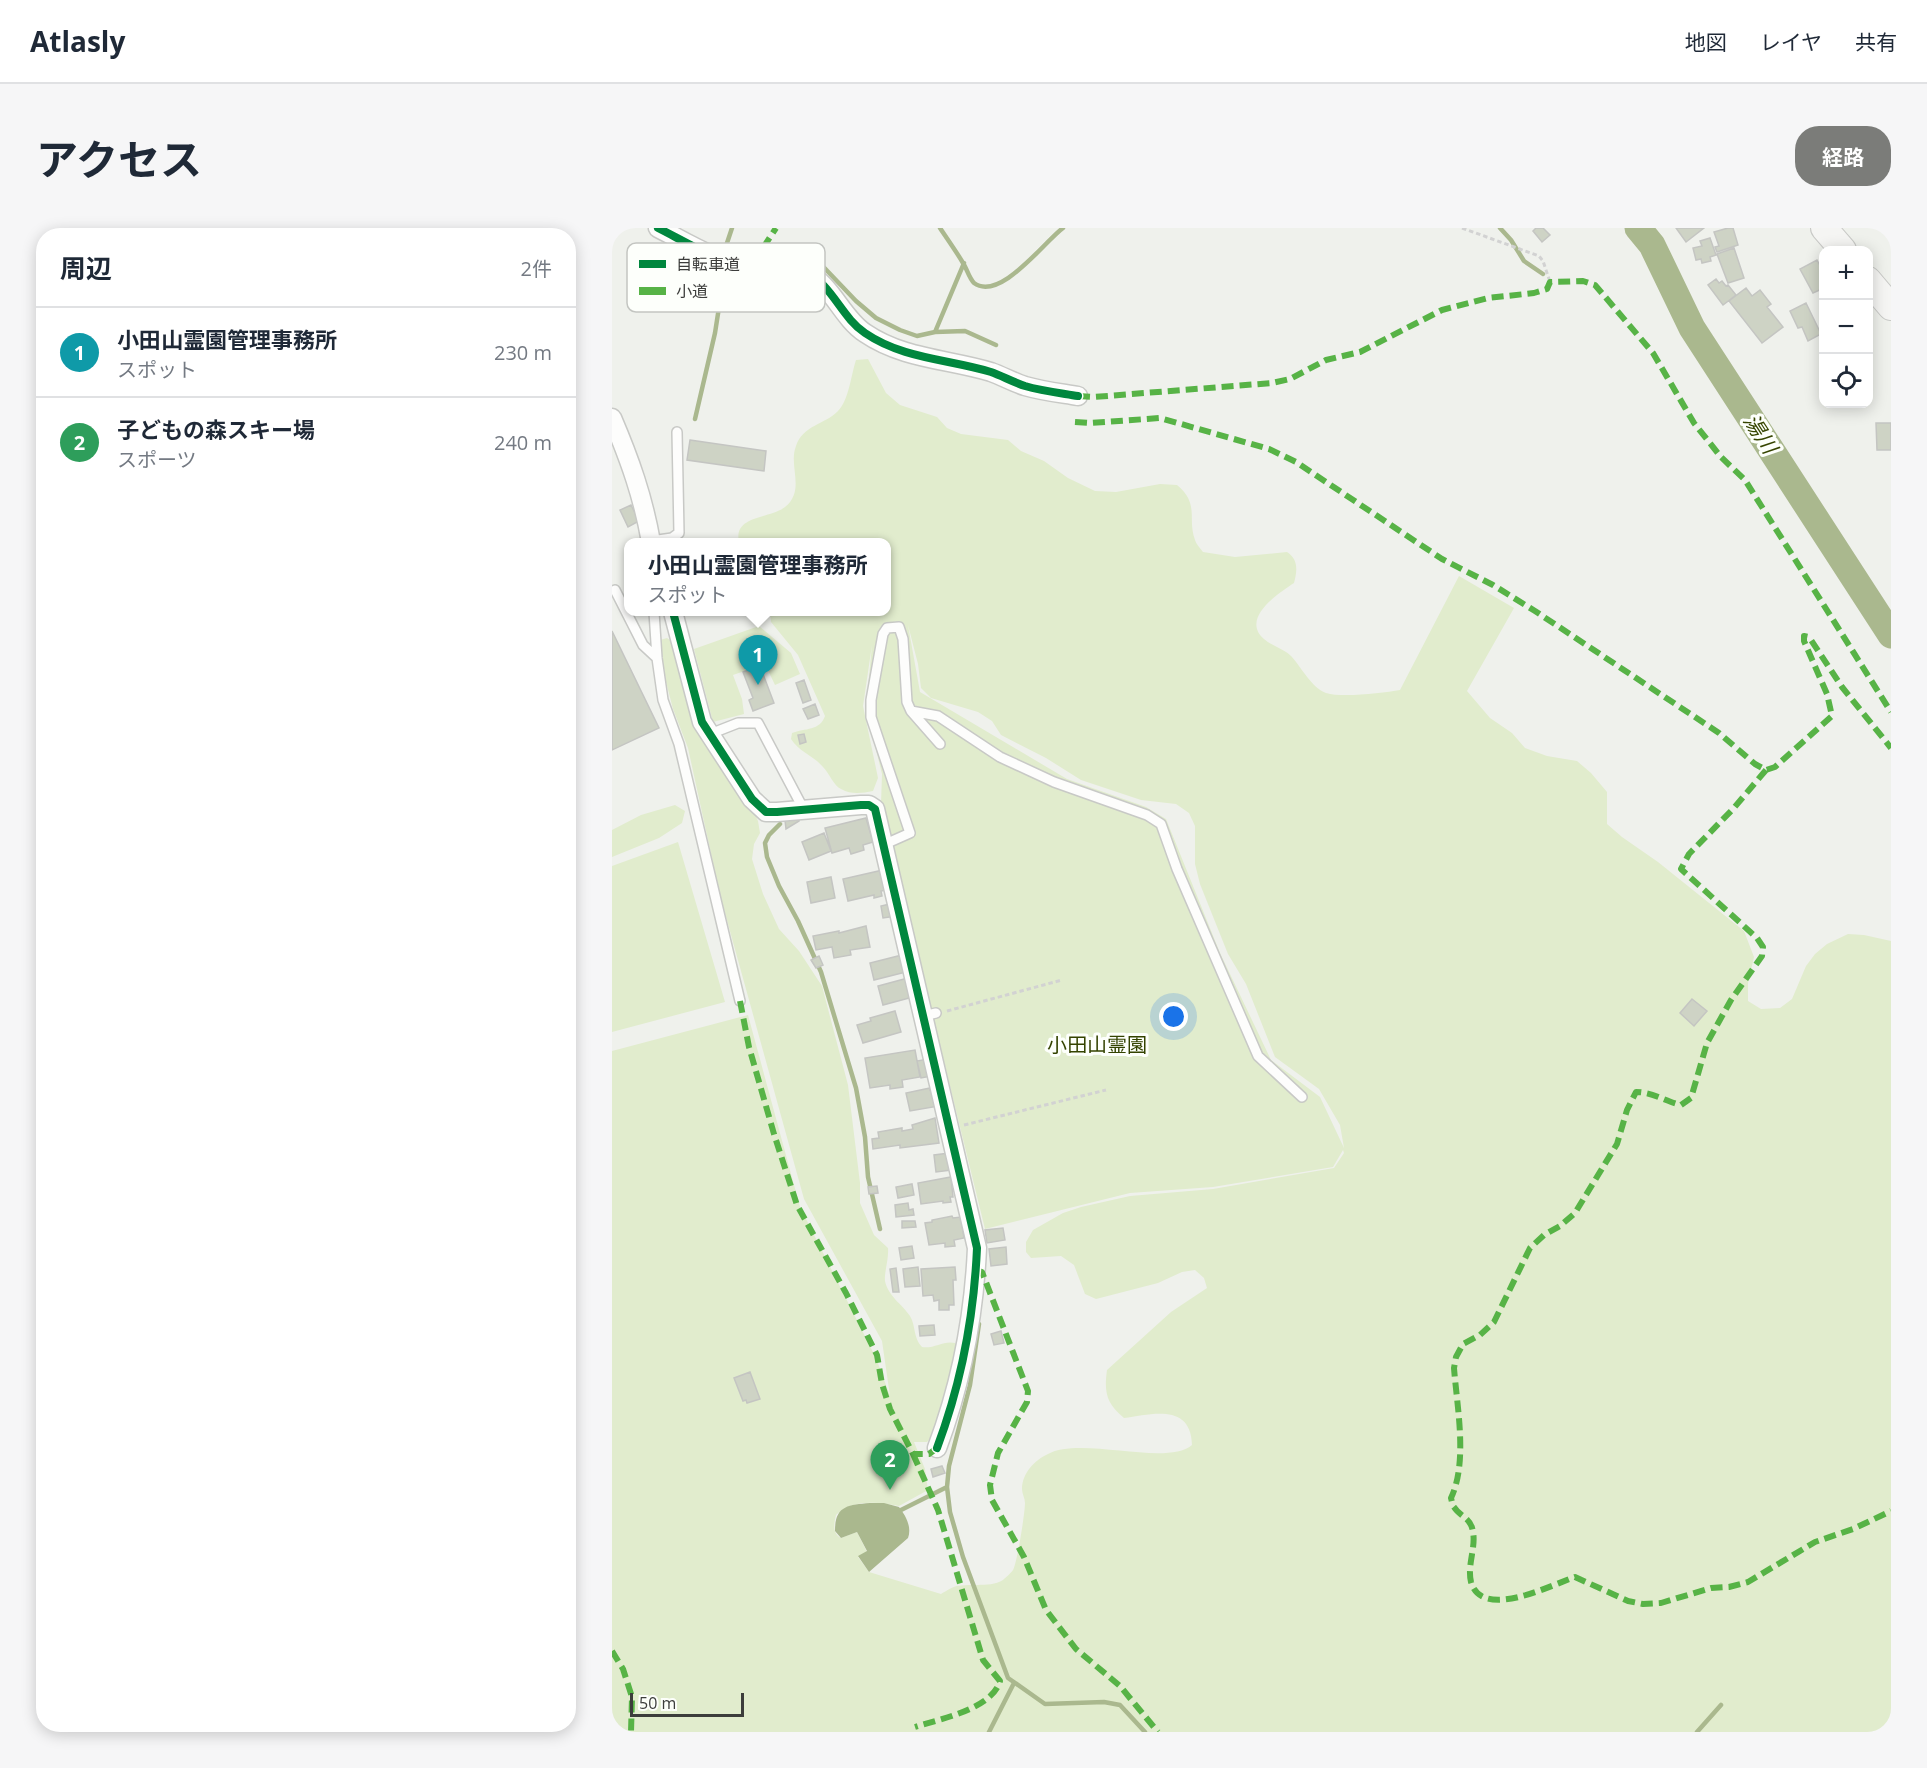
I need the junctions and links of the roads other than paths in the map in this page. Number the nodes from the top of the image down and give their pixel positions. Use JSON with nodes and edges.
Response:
{"nodes":[{"id":1,"x":658,"y":228,"type":"edge"},
{"id":2,"x":1824,"y":228,"type":"edge"},
{"id":3,"x":687,"y":243,"type":"edge"},
{"id":4,"x":1840,"y":246,"type":"edge"},
{"id":5,"x":1873,"y":285,"type":"edge"},
{"id":6,"x":825,"y":288,"type":"edge"},
{"id":7,"x":1891,"y":307,"type":"edge"},
{"id":8,"x":1078,"y":396,"type":"dead end"},
{"id":9,"x":612,"y":418,"type":"edge"},
{"id":10,"x":677,"y":432,"type":"dead end"},
{"id":11,"x":650,"y":538,"type":"edge"},
{"id":12,"x":672,"y":538,"type":"edge"},
{"id":13,"x":615,"y":590,"type":"dead end"},
{"id":14,"x":624,"y":608,"type":"edge"},
{"id":15,"x":628,"y":616,"type":"edge"},
{"id":16,"x":654,"y":616,"type":"edge"},
{"id":17,"x":674,"y":616,"type":"edge"},
{"id":18,"x":657,"y":658,"type":"junction"},
{"id":19,"x":911,"y":711,"type":"junction"},
{"id":20,"x":710,"y":734,"type":"junction"},
{"id":21,"x":940,"y":744,"type":"dead end"},
{"id":22,"x":804,"y":810,"type":"junction"},
{"id":23,"x":883,"y":845,"type":"junction"},
{"id":24,"x":740,"y":1001,"type":"dead end"},
{"id":25,"x":1302,"y":1096,"type":"dead end"},
{"id":26,"x":937,"y":1448,"type":"dead end"}],
"edges":[{"from":1,"to":3,"type":"street"},
{"from":2,"to":4,"type":"main road"},
{"from":5,"to":7,"type":"main road"},
{"from":6,"to":8,"type":"street"},
{"from":9,"to":11,"type":"street"},
{"from":10,"to":12,"type":"lane"},
{"from":13,"to":14,"type":"lane"},
{"from":15,"to":18,"type":"lane"},
{"from":16,"to":18,"type":"lane"},
{"from":17,"to":20,"type":"street"},
{"from":18,"to":24,"type":"lane"},
{"from":19,"to":21,"type":"lane"},
{"from":19,"to":23,"type":"lane"},
{"from":19,"to":25,"type":"lane"},
{"from":20,"to":22,"type":"street"},
{"from":20,"to":22,"type":"lane"},
{"from":22,"to":23,"type":"street"},
{"from":23,"to":26,"type":"street"}]}
